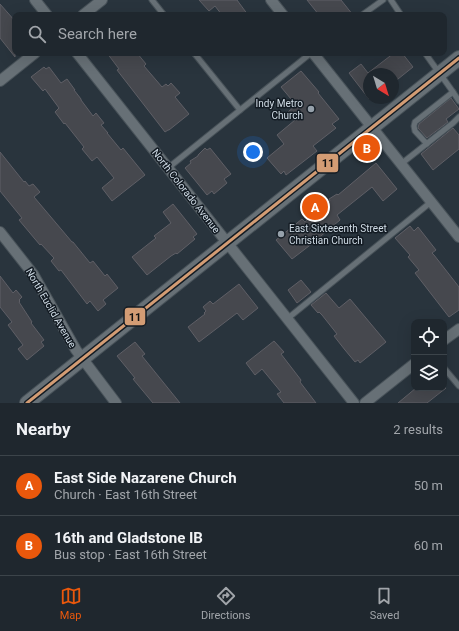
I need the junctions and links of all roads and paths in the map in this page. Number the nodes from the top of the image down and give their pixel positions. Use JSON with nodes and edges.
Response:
{"nodes":[{"id":1,"x":35,"y":0,"type":"edge"},
{"id":2,"x":102,"y":0,"type":"edge"},
{"id":3,"x":152,"y":0,"type":"edge"},
{"id":4,"x":271,"y":0,"type":"edge"},
{"id":5,"x":383,"y":0,"type":"edge"},
{"id":6,"x":391,"y":0,"type":"edge"},
{"id":7,"x":45,"y":12,"type":"edge"},
{"id":8,"x":87,"y":12,"type":"edge"},
{"id":9,"x":162,"y":12,"type":"edge"},
{"id":10,"x":281,"y":12,"type":"edge"},
{"id":11,"x":366,"y":12,"type":"edge"},
{"id":12,"x":399,"y":12,"type":"edge"},
{"id":13,"x":31,"y":56,"type":"edge"},
{"id":14,"x":79,"y":56,"type":"edge"},
{"id":15,"x":196,"y":56,"type":"edge"},
{"id":16,"x":308,"y":56,"type":"edge"},
{"id":17,"x":314,"y":56,"type":"edge"},
{"id":18,"x":427,"y":56,"type":"edge"},
{"id":19,"x":459,"y":58,"type":"edge"},
{"id":20,"x":439,"y":74,"type":"junction"},
{"id":21,"x":0,"y":81,"type":"edge"},
{"id":22,"x":453,"y":92,"type":"junction"},
{"id":23,"x":459,"y":101,"type":"edge"},
{"id":24,"x":240,"y":110,"type":"junction"},
{"id":25,"x":459,"y":117,"type":"edge"},
{"id":26,"x":372,"y":128,"type":"junction"},
{"id":27,"x":427,"y":144,"type":"junction"},
{"id":28,"x":401,"y":164,"type":"junction"},
{"id":29,"x":168,"y":168,"type":"junction"},
{"id":30,"x":431,"y":202,"type":"junction"},
{"id":31,"x":0,"y":232,"type":"edge"},
{"id":32,"x":459,"y":237,"type":"edge"},
{"id":33,"x":227,"y":243,"type":"junction"},
{"id":34,"x":287,"y":318,"type":"junction"},
{"id":35,"x":459,"y":329,"type":"edge"},
{"id":36,"x":447,"y":338,"type":"edge"},
{"id":37,"x":82,"y":359,"type":"junction"},
{"id":38,"x":411,"y":366,"type":"edge"},
{"id":39,"x":447,"y":372,"type":"edge"},
{"id":40,"x":459,"y":386,"type":"edge"},
{"id":41,"x":27,"y":403,"type":"edge"},
{"id":42,"x":116,"y":403,"type":"edge"},
{"id":43,"x":354,"y":403,"type":"edge"},
{"id":44,"x":365,"y":403,"type":"edge"}],
"edges":[{"from":1,"to":7,"type":"street"},
{"from":2,"to":8,"type":"street"},
{"from":3,"to":9,"type":"lane"},
{"from":4,"to":10,"type":"street"},
{"from":5,"to":11,"type":"lane"},
{"from":6,"to":12,"type":"lane"},
{"from":13,"to":21,"type":"street"},
{"from":14,"to":29,"type":"street","name":"North Colorado Avenue"},
{"from":15,"to":24,"type":"lane"},
{"from":16,"to":24,"type":"lane"},
{"from":17,"to":26,"type":"street"},
{"from":18,"to":20,"type":"lane"},
{"from":19,"to":20,"type":"main road"},
{"from":20,"to":22,"type":"lane"},
{"from":20,"to":26,"type":"main road"},
{"from":22,"to":23,"type":"lane"},
{"from":22,"to":27,"type":"lane"},
{"from":24,"to":29,"type":"lane"},
{"from":25,"to":27,"type":"lane"},
{"from":26,"to":28,"type":"street"},
{"from":26,"to":33,"type":"main road"},
{"from":27,"to":28,"type":"lane"},
{"from":28,"to":30,"type":"street"},
{"from":29,"to":33,"type":"street","name":"North Colorado Avenue"},
{"from":30,"to":32,"type":"street"},
{"from":30,"to":34,"type":"lane"},
{"from":31,"to":37,"type":"street","name":"North Euclid Avenue"},
{"from":33,"to":34,"type":"street","name":"North Colorado Avenue"},
{"from":33,"to":37,"type":"main road"},
{"from":34,"to":43,"type":"street","name":"North Colorado Avenue"},
{"from":35,"to":36,"type":"street"},
{"from":37,"to":41,"type":"main road"},
{"from":37,"to":42,"type":"street","name":"North Euclid Avenue"},
{"from":38,"to":44,"type":"street"},
{"from":39,"to":40,"type":"lane"}]}
